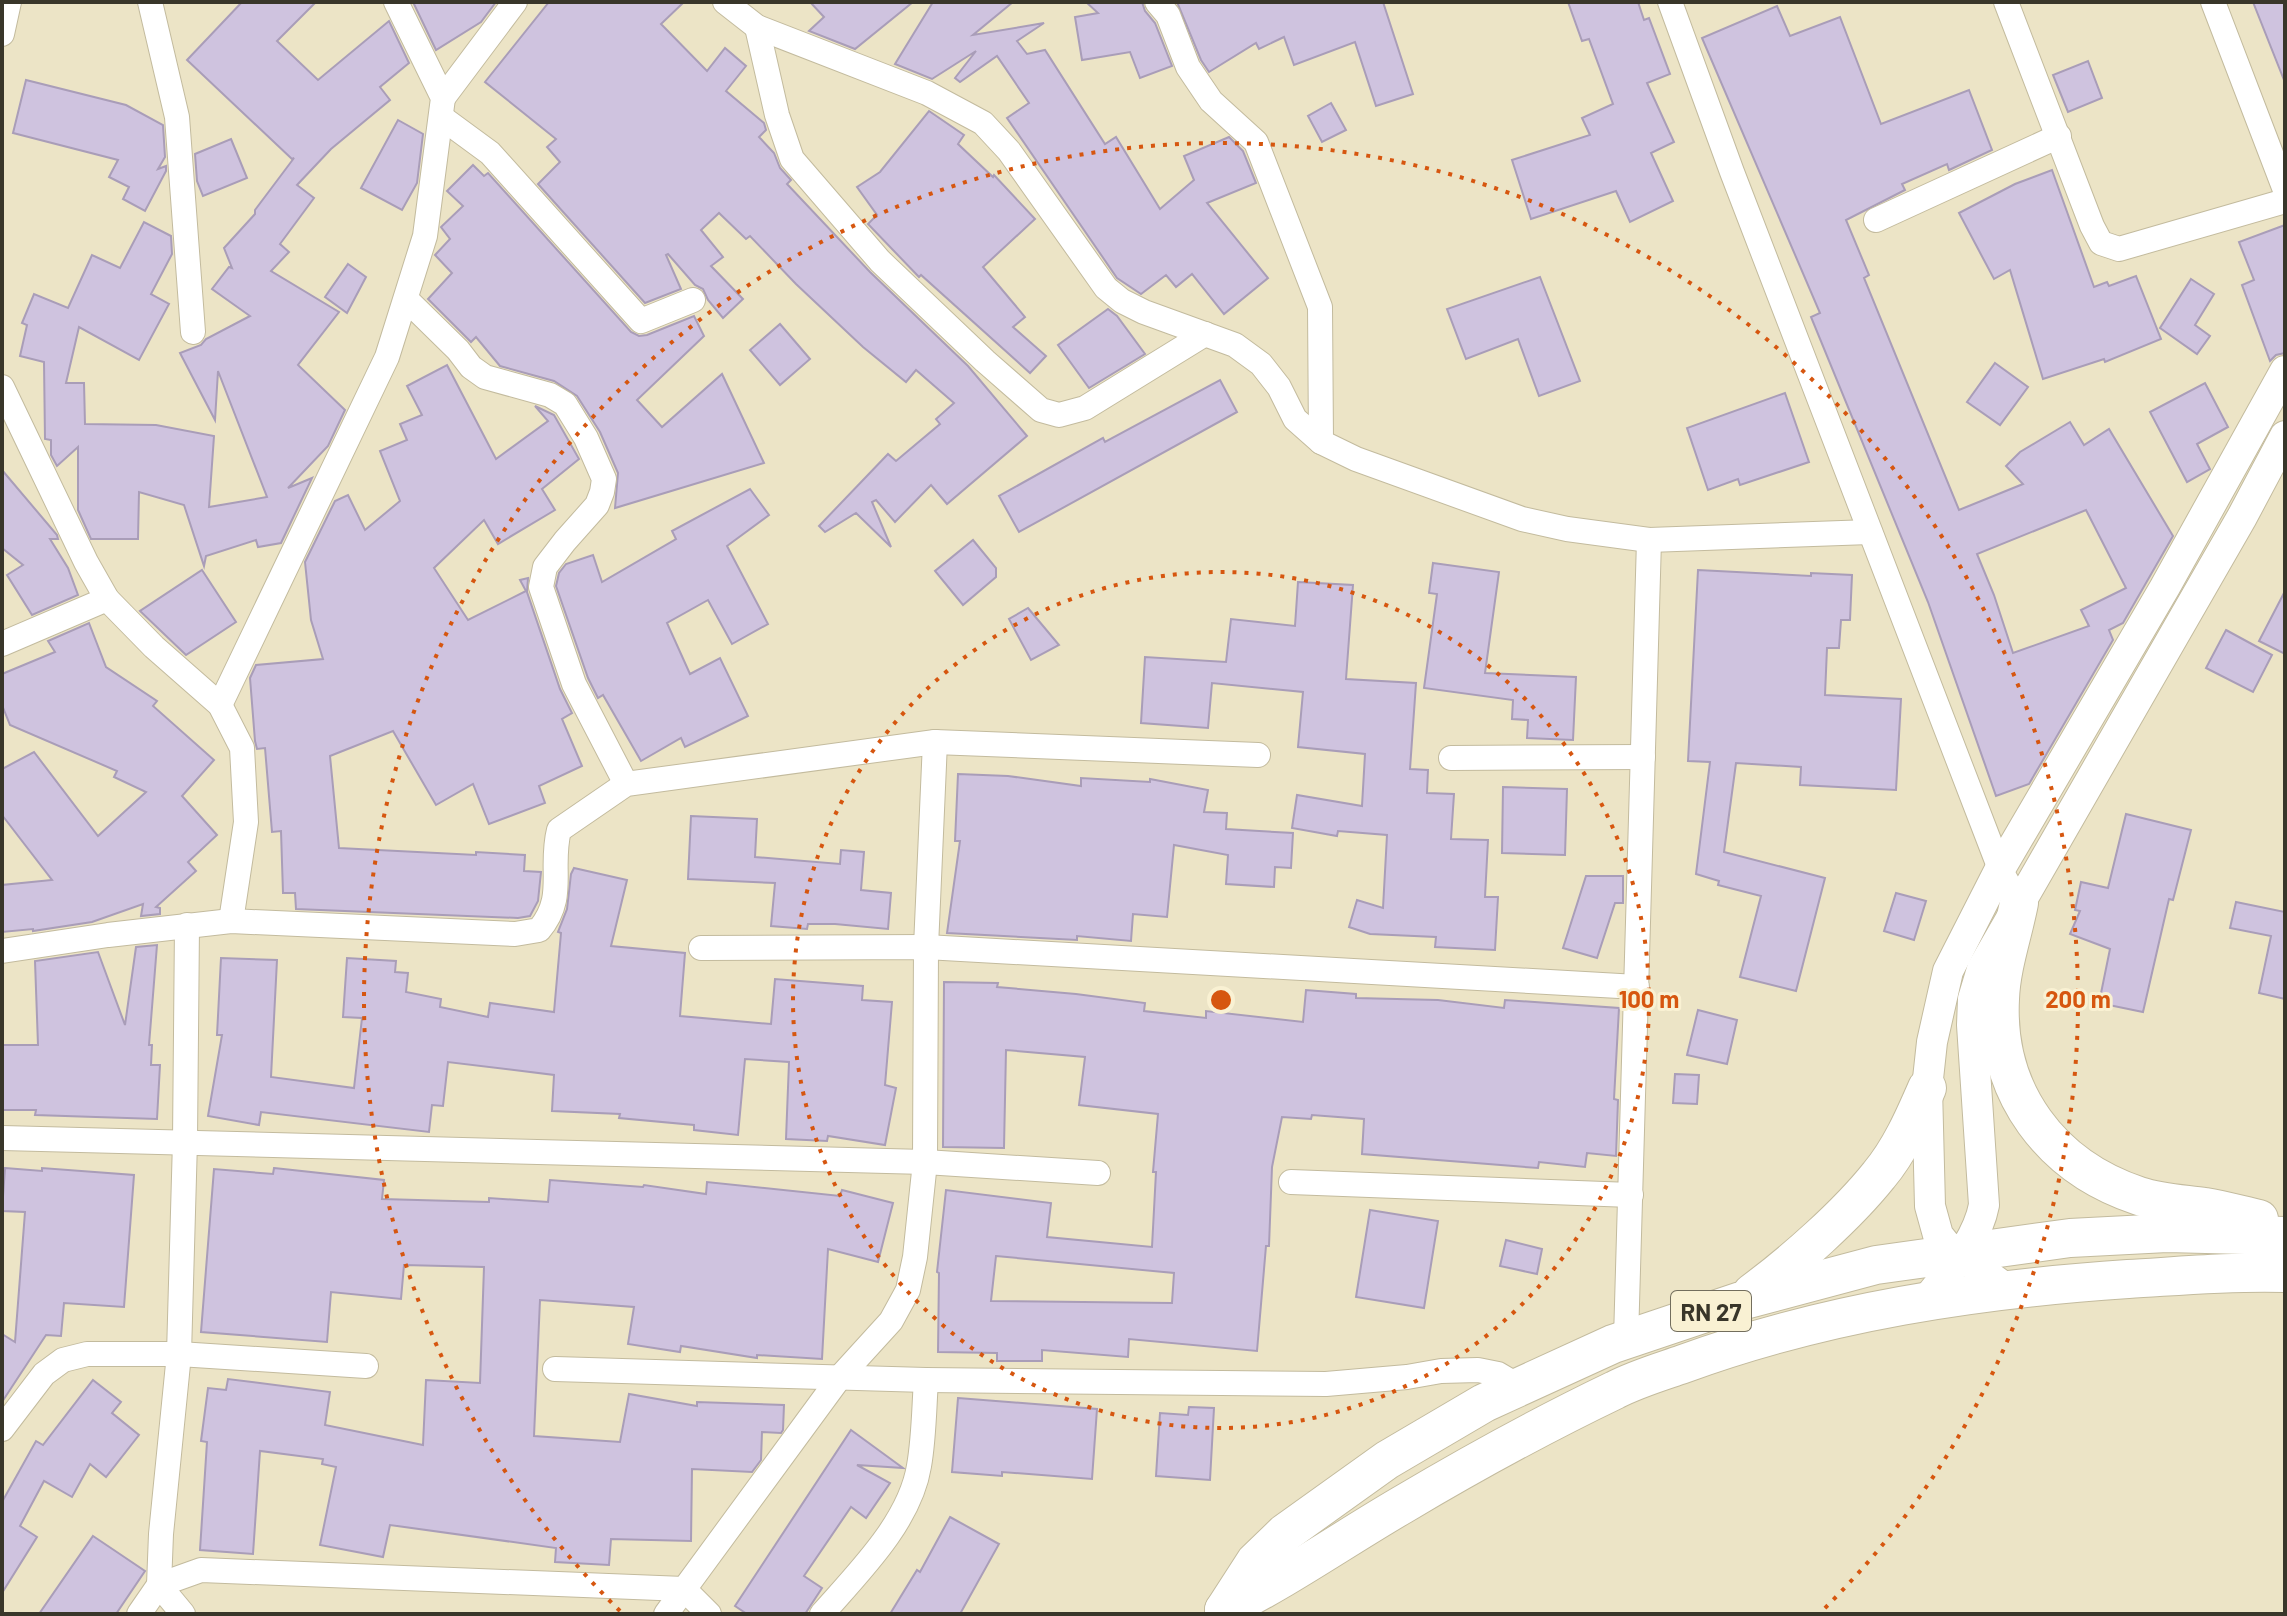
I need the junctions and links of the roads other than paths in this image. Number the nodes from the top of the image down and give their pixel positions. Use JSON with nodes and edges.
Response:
{"nodes":[{"id":1,"x":9,"y":2,"type":"edge"},
{"id":2,"x":150,"y":2,"type":"edge"},
{"id":3,"x":396,"y":2,"type":"edge"},
{"id":4,"x":515,"y":2,"type":"edge"},
{"id":5,"x":725,"y":2,"type":"edge"},
{"id":6,"x":1157,"y":2,"type":"edge"},
{"id":7,"x":1672,"y":2,"type":"edge"},
{"id":8,"x":2006,"y":2,"type":"edge"},
{"id":9,"x":2213,"y":2,"type":"edge"},
{"id":10,"x":757,"y":27,"type":"junction"},
{"id":11,"x":2,"y":34,"type":"edge"},
{"id":12,"x":442,"y":108,"type":"junction"},
{"id":13,"x":2059,"y":136,"type":"junction"},
{"id":14,"x":2285,"y":190,"type":"edge"},
{"id":15,"x":2285,"y":201,"type":"edge"},
{"id":16,"x":1876,"y":220,"type":"dead end"},
{"id":17,"x":406,"y":299,"type":"junction"},
{"id":18,"x":693,"y":300,"type":"dead end"},
{"id":19,"x":193,"y":332,"type":"dead end"},
{"id":20,"x":1205,"y":334,"type":"junction"},
{"id":21,"x":2285,"y":371,"type":"edge"},
{"id":22,"x":2,"y":387,"type":"edge"},
{"id":23,"x":2285,"y":436,"type":"edge"},
{"id":24,"x":1321,"y":442,"type":"junction"},
{"id":25,"x":1870,"y":532,"type":"junction"},
{"id":26,"x":1649,"y":540,"type":"junction"},
{"id":27,"x":107,"y":599,"type":"junction"},
{"id":28,"x":2,"y":644,"type":"edge"},
{"id":29,"x":220,"y":705,"type":"junction"},
{"id":30,"x":935,"y":742,"type":"junction"},
{"id":31,"x":1258,"y":755,"type":"dead end"},
{"id":32,"x":1643,"y":757,"type":"junction"},
{"id":33,"x":1451,"y":758,"type":"dead end"},
{"id":34,"x":626,"y":784,"type":"junction"},
{"id":35,"x":2000,"y":869,"type":"junction"},
{"id":36,"x":2019,"y":903,"type":"junction"},
{"id":37,"x":231,"y":921,"type":"junction"},
{"id":38,"x":187,"y":925,"type":"junction"},
{"id":39,"x":926,"y":947,"type":"junction"},
{"id":40,"x":701,"y":948,"type":"dead end"},
{"id":41,"x":2,"y":951,"type":"edge"},
{"id":42,"x":1637,"y":987,"type":"junction"},
{"id":43,"x":1927,"y":1088,"type":"junction"},
{"id":44,"x":2,"y":1138,"type":"edge"},
{"id":45,"x":185,"y":1141,"type":"junction"},
{"id":46,"x":925,"y":1162,"type":"junction"},
{"id":47,"x":1098,"y":1173,"type":"dead end"},
{"id":48,"x":1291,"y":1182,"type":"dead end"},
{"id":49,"x":1631,"y":1195,"type":"junction"},
{"id":50,"x":2285,"y":1225,"type":"edge"},
{"id":51,"x":2285,"y":1236,"type":"edge"},
{"id":52,"x":1960,"y":1256,"type":"junction"},
{"id":53,"x":2285,"y":1273,"type":"edge"},
{"id":54,"x":2008,"y":1290,"type":"junction"},
{"id":55,"x":1741,"y":1301,"type":"junction"},
{"id":56,"x":1926,"y":1301,"type":"junction"},
{"id":57,"x":1626,"y":1339,"type":"junction"},
{"id":58,"x":179,"y":1354,"type":"junction"},
{"id":59,"x":366,"y":1366,"type":"dead end"},
{"id":60,"x":555,"y":1369,"type":"dead end"},
{"id":61,"x":840,"y":1377,"type":"junction"},
{"id":62,"x":926,"y":1380,"type":"junction"},
{"id":63,"x":1520,"y":1387,"type":"junction"},
{"id":64,"x":2,"y":1429,"type":"edge"},
{"id":65,"x":684,"y":1589,"type":"junction"},
{"id":66,"x":173,"y":1598,"type":"edge"},
{"id":67,"x":1221,"y":1612,"type":"edge"},
{"id":68,"x":139,"y":1614,"type":"edge"},
{"id":69,"x":666,"y":1614,"type":"edge"},
{"id":70,"x":709,"y":1614,"type":"edge"},
{"id":71,"x":822,"y":1614,"type":"edge"}],
"edges":[{"from":1,"to":11,"type":"street"},
{"from":2,"to":19,"type":"street"},
{"from":3,"to":12,"type":"street"},
{"from":4,"to":12,"type":"street"},
{"from":5,"to":10,"type":"street"},
{"from":6,"to":24,"type":"street"},
{"from":7,"to":25,"type":"street"},
{"from":8,"to":13,"type":"street"},
{"from":9,"to":14,"type":"street"},
{"from":10,"to":20,"type":"street"},
{"from":10,"to":20,"type":"street"},
{"from":12,"to":17,"type":"street"},
{"from":12,"to":18,"type":"street"},
{"from":13,"to":15,"type":"street"},
{"from":13,"to":16,"type":"street"},
{"from":17,"to":29,"type":"street"},
{"from":17,"to":34,"type":"street"},
{"from":20,"to":24,"type":"street"},
{"from":21,"to":35,"type":"street"},
{"from":22,"to":27,"type":"street"},
{"from":23,"to":36,"type":"street"},
{"from":24,"to":26,"type":"street"},
{"from":25,"to":26,"type":"street"},
{"from":25,"to":35,"type":"street"},
{"from":26,"to":32,"type":"street"},
{"from":27,"to":28,"type":"street"},
{"from":27,"to":29,"type":"street"},
{"from":29,"to":37,"type":"street"},
{"from":30,"to":31,"type":"street"},
{"from":30,"to":34,"type":"street"},
{"from":30,"to":39,"type":"street"},
{"from":32,"to":33,"type":"street"},
{"from":32,"to":42,"type":"street"},
{"from":34,"to":37,"type":"street"},
{"from":35,"to":36,"type":"street"},
{"from":35,"to":43,"type":"street"},
{"from":36,"to":50,"type":"main road"},
{"from":36,"to":52,"type":"street"},
{"from":37,"to":38,"type":"street"},
{"from":38,"to":41,"type":"street"},
{"from":38,"to":45,"type":"street"},
{"from":39,"to":40,"type":"street"},
{"from":39,"to":42,"type":"street"},
{"from":39,"to":46,"type":"street"},
{"from":42,"to":49,"type":"street"},
{"from":43,"to":52,"type":"street"},
{"from":43,"to":55,"type":"main road"},
{"from":44,"to":45,"type":"street"},
{"from":45,"to":46,"type":"street"},
{"from":45,"to":58,"type":"street"},
{"from":46,"to":47,"type":"street"},
{"from":46,"to":61,"type":"street"},
{"from":48,"to":49,"type":"street"},
{"from":49,"to":57,"type":"street"},
{"from":51,"to":52,"type":"main road","number":"RN 27"},
{"from":52,"to":54,"type":"street"},
{"from":52,"to":55,"type":"main road","number":"RN 27"},
{"from":52,"to":56,"type":"street"},
{"from":53,"to":54,"type":"main road","number":"RN 27"},
{"from":54,"to":56,"type":"main road","number":"RN 27"},
{"from":55,"to":57,"type":"main road","number":"RN 27"},
{"from":56,"to":67,"type":"main road","number":"RN 27"},
{"from":57,"to":63,"type":"main road","number":"RN 27"},
{"from":58,"to":59,"type":"street"},
{"from":58,"to":64,"type":"street"},
{"from":58,"to":66,"type":"street"},
{"from":60,"to":61,"type":"street"},
{"from":61,"to":62,"type":"street"},
{"from":61,"to":65,"type":"street"},
{"from":62,"to":63,"type":"street"},
{"from":62,"to":71,"type":"street"},
{"from":63,"to":67,"type":"main road","number":"RN 27"},
{"from":65,"to":66,"type":"street"},
{"from":65,"to":69,"type":"street"},
{"from":65,"to":70,"type":"street"},
{"from":66,"to":68,"type":"street"}]}
